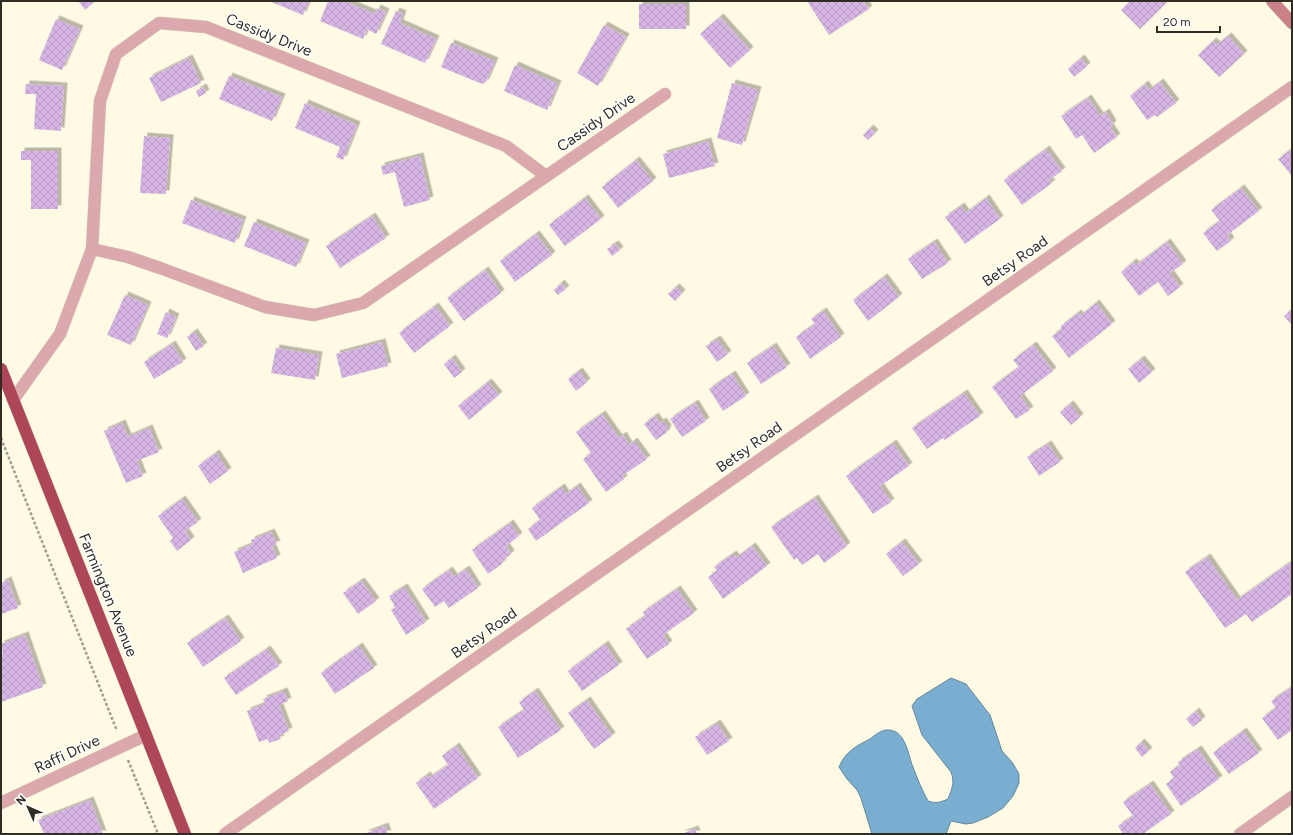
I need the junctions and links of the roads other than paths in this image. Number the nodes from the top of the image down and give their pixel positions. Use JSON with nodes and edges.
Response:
{"nodes":[{"id":1,"x":1272,"y":1,"type":"edge"},
{"id":2,"x":1292,"y":23,"type":"edge"},
{"id":3,"x":1292,"y":87,"type":"edge"},
{"id":4,"x":665,"y":94,"type":"dead end"},
{"id":5,"x":546,"y":176,"type":"junction"},
{"id":6,"x":92,"y":249,"type":"junction"},
{"id":7,"x":1,"y":369,"type":"edge"},
{"id":8,"x":14,"y":400,"type":"junction"},
{"id":9,"x":146,"y":735,"type":"junction"},
{"id":10,"x":1292,"y":797,"type":"edge"},
{"id":11,"x":1,"y":803,"type":"edge"},
{"id":12,"x":184,"y":834,"type":"edge"},
{"id":13,"x":225,"y":834,"type":"edge"},
{"id":14,"x":1240,"y":834,"type":"edge"}],
"edges":[{"from":1,"to":2,"type":"main road"},
{"from":3,"to":13,"type":"street","name":"Betsy Road"},
{"from":4,"to":5,"type":"street","name":"Cassidy Drive"},
{"from":5,"to":6,"type":"street","name":"Cassidy Drive"},
{"from":5,"to":6,"type":"street","name":"Cassidy Drive"},
{"from":6,"to":8,"type":"street","name":"Cassidy Drive"},
{"from":7,"to":8,"type":"highway","name":"Farmington Avenue"},
{"from":8,"to":9,"type":"highway","name":"Farmington Avenue"},
{"from":9,"to":11,"type":"street","name":"Raffi Drive"},
{"from":9,"to":12,"type":"highway","name":"Farmington Avenue"},
{"from":10,"to":14,"type":"street"}]}
